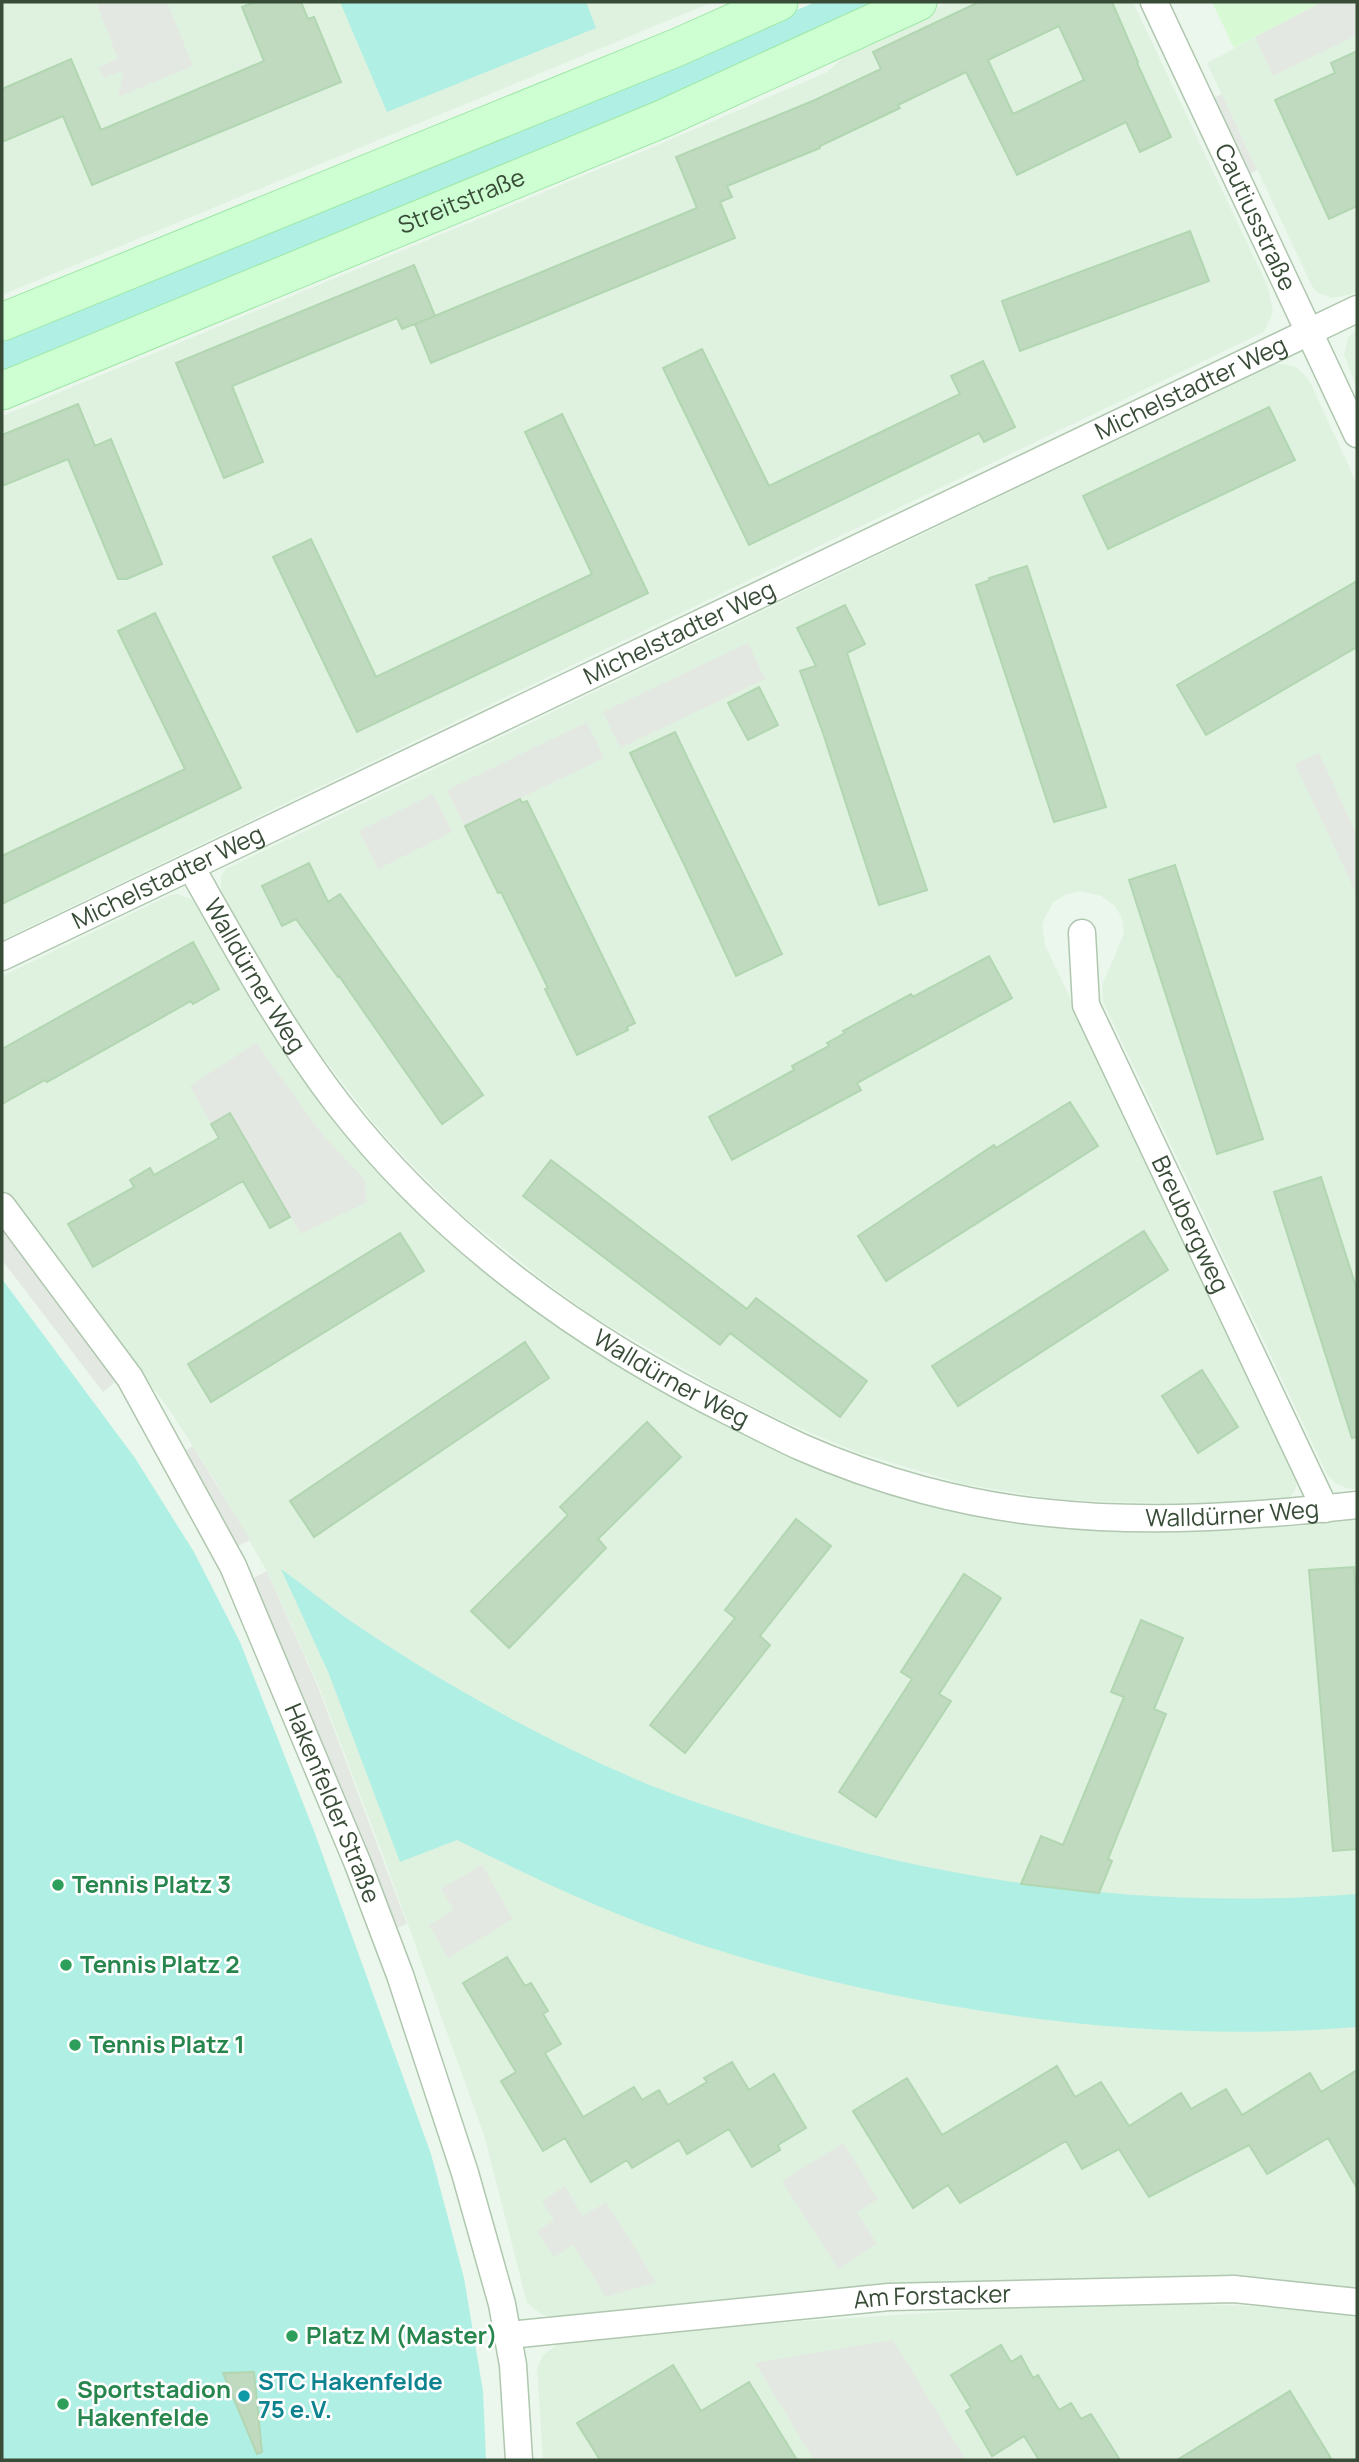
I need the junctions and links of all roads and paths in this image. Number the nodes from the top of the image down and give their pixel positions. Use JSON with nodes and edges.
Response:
{"nodes":[{"id":1,"x":779,"y":2,"type":"edge"},
{"id":2,"x":918,"y":2,"type":"edge"},
{"id":3,"x":1154,"y":2,"type":"edge"},
{"id":4,"x":1357,"y":309,"type":"edge"},
{"id":5,"x":2,"y":322,"type":"edge"},
{"id":6,"x":1309,"y":331,"type":"junction"},
{"id":7,"x":2,"y":391,"type":"edge"},
{"id":8,"x":1357,"y":434,"type":"edge"},
{"id":9,"x":191,"y":867,"type":"junction"},
{"id":10,"x":1082,"y":933,"type":"dead end"},
{"id":11,"x":2,"y":957,"type":"edge"},
{"id":12,"x":2,"y":1206,"type":"edge"},
{"id":13,"x":1357,"y":1505,"type":"edge"},
{"id":14,"x":1325,"y":1508,"type":"junction"},
{"id":15,"x":1357,"y":2302,"type":"edge"},
{"id":16,"x":509,"y":2335,"type":"junction"},
{"id":17,"x":519,"y":2460,"type":"edge"}],
"edges":[{"from":1,"to":5,"type":"main road"},
{"from":2,"to":7,"type":"main road","name":"Streitstraße"},
{"from":3,"to":6,"type":"street","name":"Cautiusstraße"},
{"from":4,"to":6,"type":"street","name":"Michelstadter Weg"},
{"from":6,"to":8,"type":"street","name":"Cautiusstraße"},
{"from":6,"to":9,"type":"street","name":"Michelstadter Weg"},
{"from":9,"to":11,"type":"street","name":"Michelstadter Weg"},
{"from":9,"to":14,"type":"street","name":"Walldürner Weg"},
{"from":10,"to":14,"type":"street","name":"Breubergweg"},
{"from":12,"to":16,"type":"street","name":"Hakenfelder Straße"},
{"from":13,"to":14,"type":"street","name":"Walldürner Weg"},
{"from":15,"to":16,"type":"street","name":"Am Forstacker"},
{"from":16,"to":17,"type":"street","name":"Hakenfelder Straße"}]}
